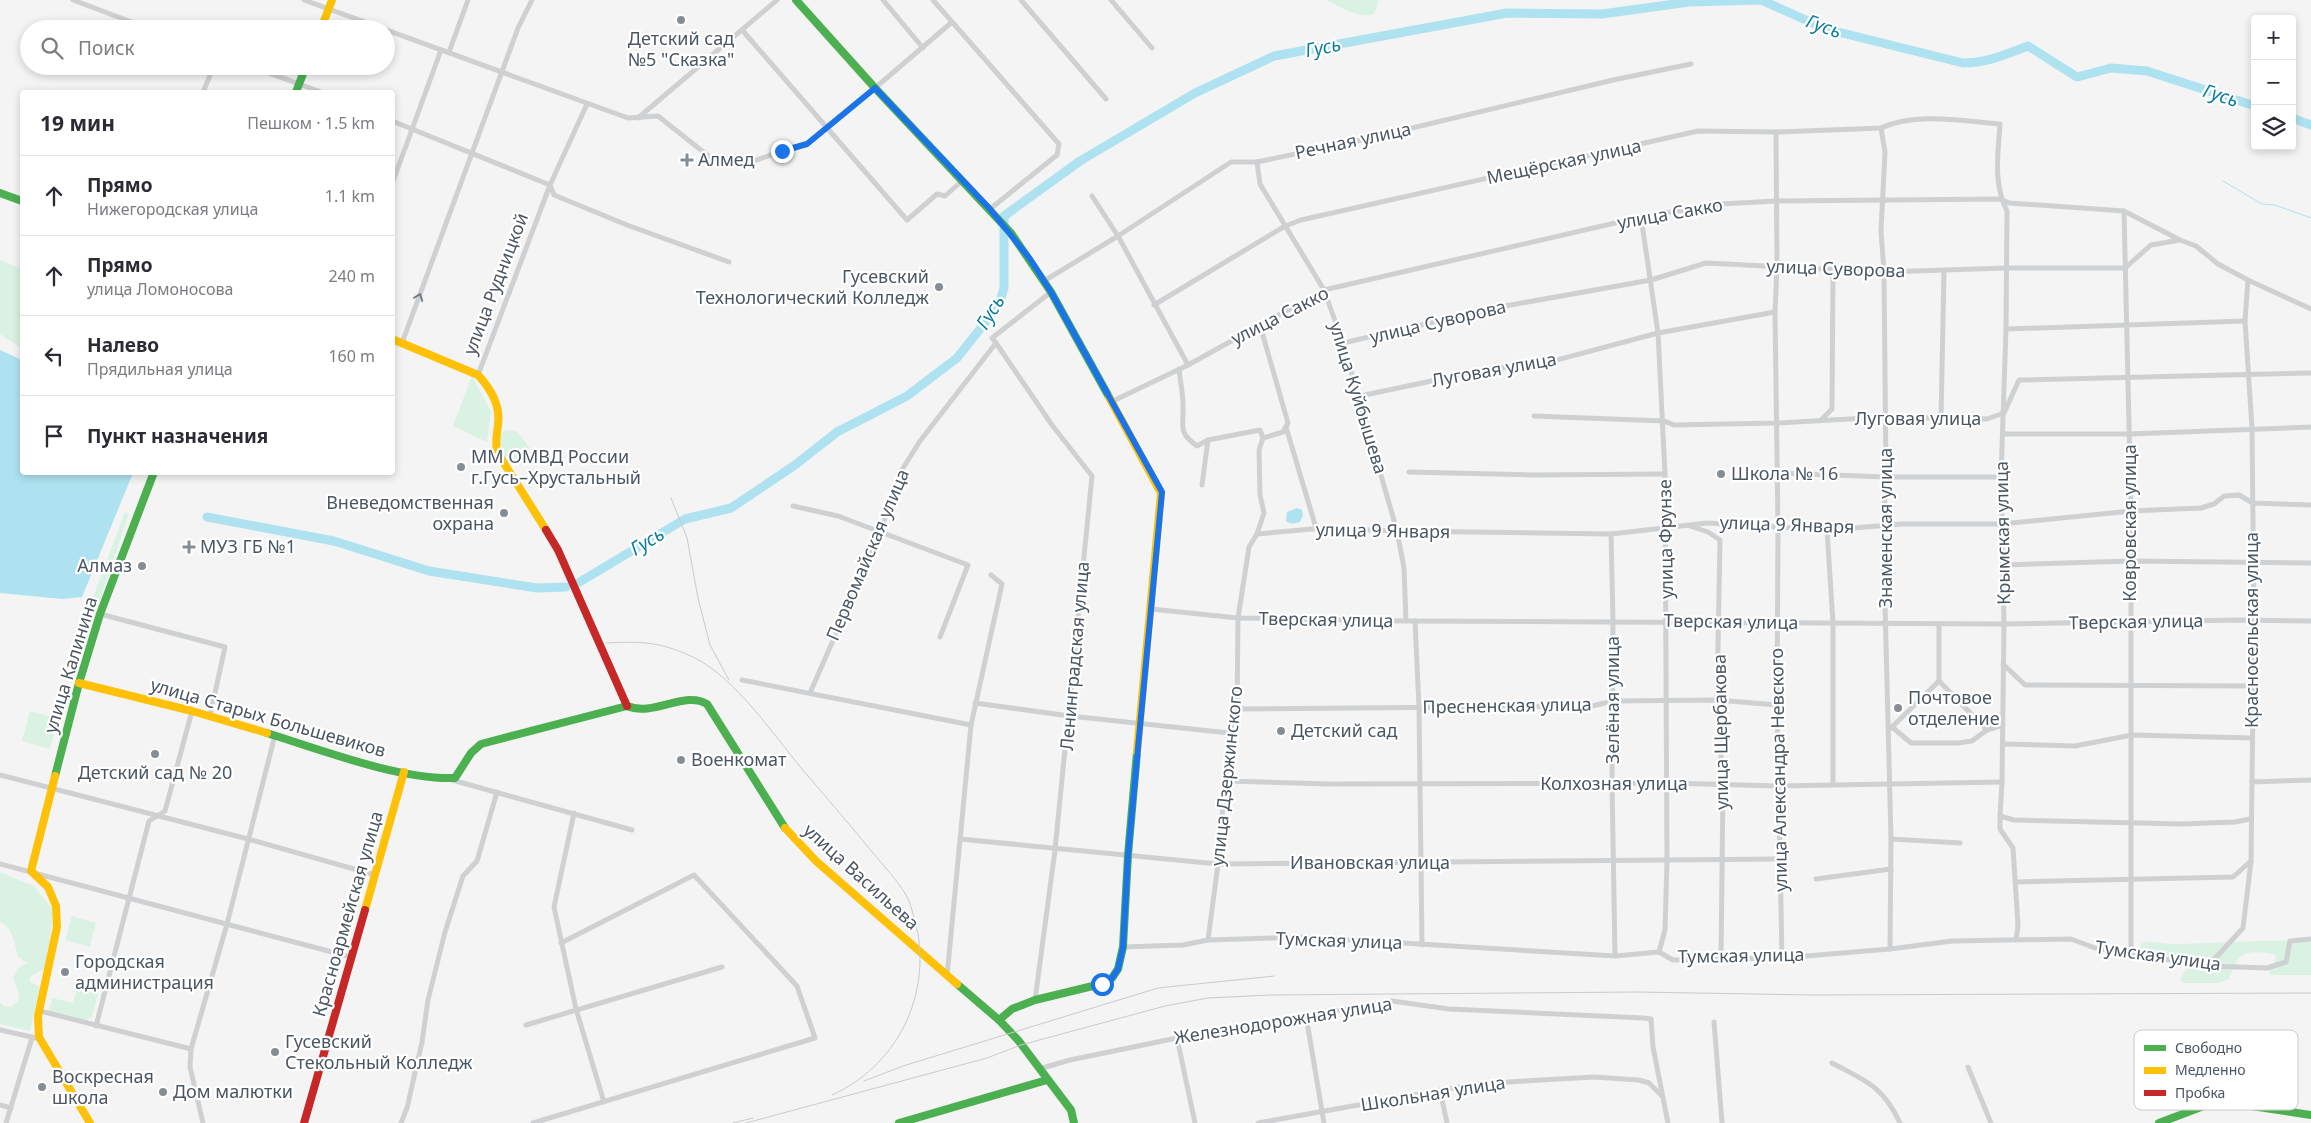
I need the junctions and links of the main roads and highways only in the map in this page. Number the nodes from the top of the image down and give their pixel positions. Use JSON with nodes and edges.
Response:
{"nodes":[{"id":1,"x":796,"y":0,"type":"edge"},
{"id":2,"x":331,"y":4,"type":"edge"},
{"id":3,"x":325,"y":20,"type":"edge"},
{"id":4,"x":302,"y":75,"type":"edge"},
{"id":5,"x":297,"y":90,"type":"edge"},
{"id":6,"x":0,"y":192,"type":"edge"},
{"id":7,"x":20,"y":200,"type":"edge"},
{"id":8,"x":395,"y":340,"type":"edge"},
{"id":9,"x":153,"y":475,"type":"edge"},
{"id":10,"x":79,"y":683,"type":"junction"},
{"id":11,"x":626,"y":706,"type":"junction"},
{"id":12,"x":404,"y":772,"type":"junction"},
{"id":13,"x":999,"y":1020,"type":"junction"},
{"id":14,"x":1047,"y":1080,"type":"junction"},
{"id":15,"x":2194,"y":1110,"type":"edge"},
{"id":16,"x":2278,"y":1110,"type":"edge"},
{"id":17,"x":2311,"y":1115,"type":"edge"},
{"id":18,"x":90,"y":1123,"type":"edge"},
{"id":19,"x":304,"y":1123,"type":"edge"},
{"id":20,"x":899,"y":1123,"type":"edge"},
{"id":21,"x":1074,"y":1123,"type":"edge"},
{"id":22,"x":2160,"y":1123,"type":"edge"}],
"edges":[{"from":1,"to":13,"type":"main road"},
{"from":2,"to":3,"type":"main road"},
{"from":4,"to":5,"type":"main road"},
{"from":6,"to":7,"type":"main road"},
{"from":8,"to":11,"type":"main road","name":"улица Рудницкой"},
{"from":9,"to":10,"type":"main road","name":"улица Калинина"},
{"from":10,"to":12,"type":"main road","name":"улица Старых Большевиков"},
{"from":10,"to":18,"type":"main road","name":"улица Калинина"},
{"from":11,"to":12,"type":"main road","name":"улица Старых Большевиков"},
{"from":11,"to":13,"type":"main road","name":"улица Васильева"},
{"from":12,"to":19,"type":"main road","name":"Красноармейская улица"},
{"from":13,"to":14,"type":"main road","name":"улица Васильева"},
{"from":14,"to":20,"type":"main road"},
{"from":14,"to":21,"type":"main road","name":"улица Васильева"},
{"from":15,"to":22,"type":"main road"},
{"from":16,"to":17,"type":"main road"}]}
